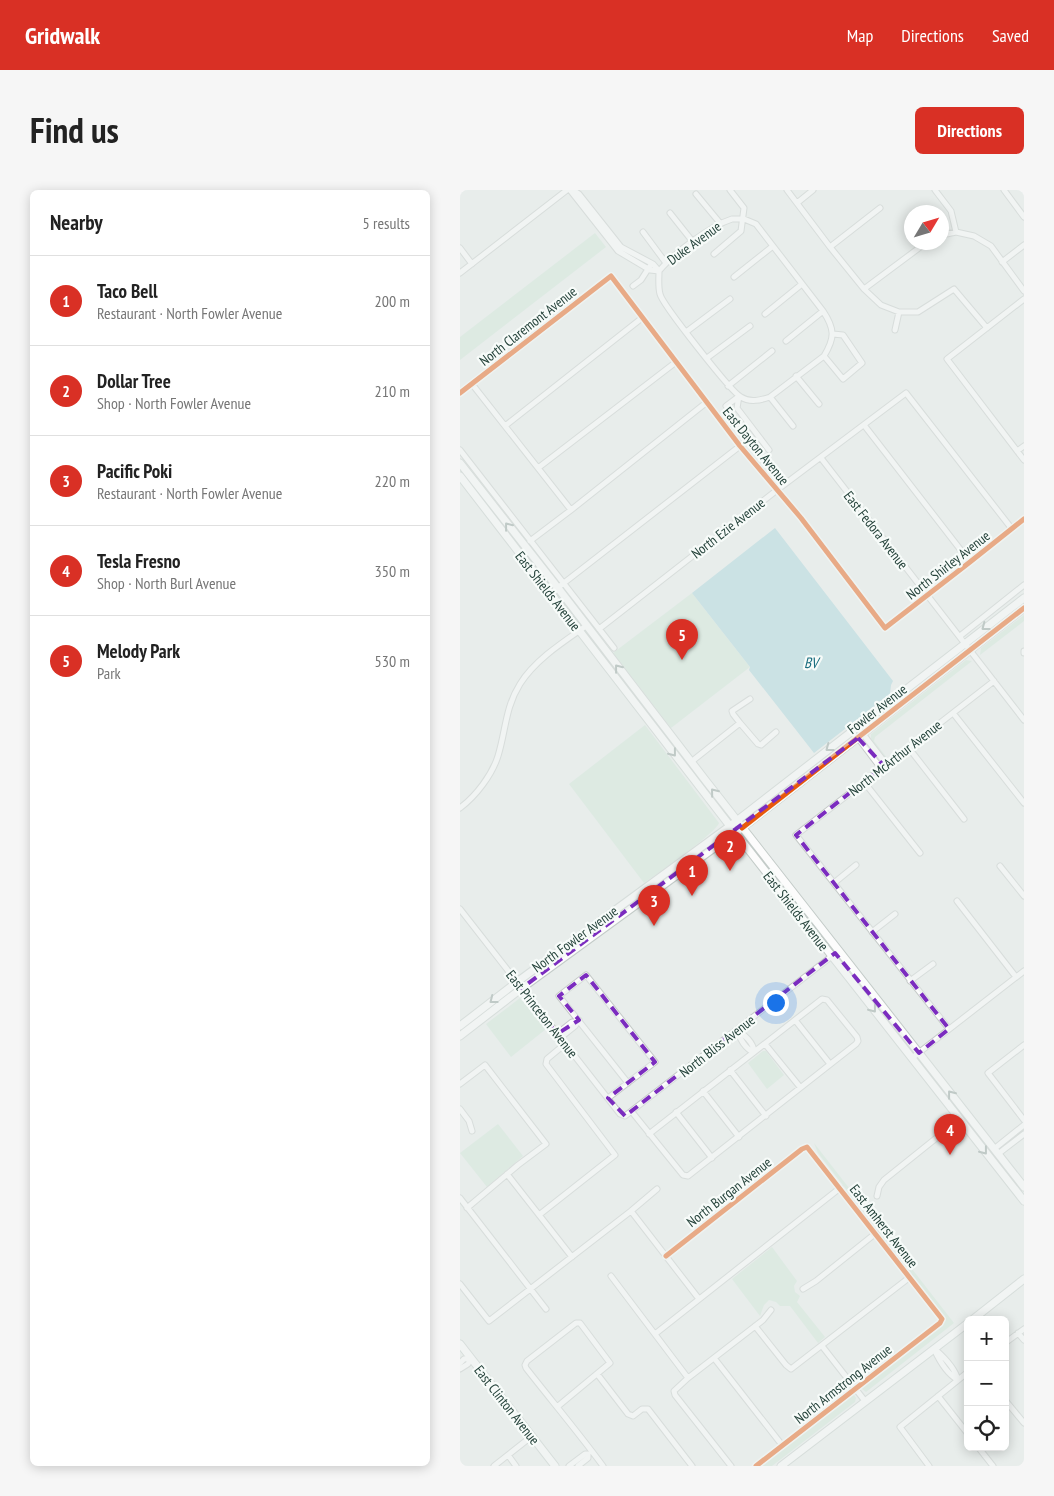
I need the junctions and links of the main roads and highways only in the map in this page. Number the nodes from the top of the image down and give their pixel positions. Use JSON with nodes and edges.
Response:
{"nodes":[{"id":1,"x":460,"y":463,"type":"edge"},
{"id":2,"x":460,"y":476,"type":"edge"},
{"id":3,"x":1024,"y":598,"type":"edge"},
{"id":4,"x":1024,"y":608,"type":"edge"},
{"id":5,"x":582,"y":628,"type":"junction"},
{"id":6,"x":619,"y":684,"type":"junction"},
{"id":7,"x":890,"y":702,"type":"junction"},
{"id":8,"x":662,"y":724,"type":"junction"},
{"id":9,"x":861,"y":736,"type":"junction"},
{"id":10,"x":737,"y":821,"type":"junction"},
{"id":11,"x":730,"y":826,"type":"junction"},
{"id":12,"x":742,"y":828,"type":"junction"},
{"id":13,"x":735,"y":833,"type":"junction"},
{"id":14,"x":626,"y":902,"type":"junction"},
{"id":15,"x":792,"y":905,"type":"junction"},
{"id":16,"x":579,"y":946,"type":"junction"},
{"id":17,"x":838,"y":950,"type":"junction"},
{"id":18,"x":832,"y":956,"type":"junction"},
{"id":19,"x":876,"y":999,"type":"junction"},
{"id":20,"x":460,"y":1026,"type":"edge"},
{"id":21,"x":460,"y":1036,"type":"edge"},
{"id":22,"x":1024,"y":1188,"type":"edge"},
{"id":23,"x":1024,"y":1202,"type":"edge"},
{"id":24,"x":1024,"y":1279,"type":"edge"},
{"id":25,"x":977,"y":1316,"type":"edge"},
{"id":26,"x":964,"y":1326,"type":"edge"},
{"id":27,"x":460,"y":1344,"type":"edge"},
{"id":28,"x":555,"y":1466,"type":"edge"},
{"id":29,"x":781,"y":1466,"type":"edge"}],
"edges":[{"from":5,"to":1,"type":"main road","name":"East Shields Avenue","one_way":true},
{"from":2,"to":5,"type":"main road","name":"East Shields Avenue"},
{"from":3,"to":7,"type":"main road","name":"North Fowler Avenue","one_way":true},
{"from":4,"to":9,"type":"main road","name":"Fowler Avenue"},
{"from":5,"to":6,"type":"main road","name":"East Shields Avenue"},
{"from":8,"to":5,"type":"main road","name":"East Shields Avenue","one_way":true},
{"from":6,"to":8,"type":"main road"},
{"from":6,"to":11,"type":"main road","name":"East Shields Avenue","one_way":true},
{"from":7,"to":9,"type":"main road"},
{"from":7,"to":10,"type":"main road","name":"North Fowler Avenue","one_way":true},
{"from":10,"to":8,"type":"main road","name":"East Shields Avenue","one_way":true},
{"from":9,"to":12,"type":"main road","name":"Fowler Avenue"},
{"from":10,"to":11,"type":"main road","name":"North Fowler Avenue"},
{"from":10,"to":12,"type":"main road","name":"East Shields Avenue"},
{"from":11,"to":13,"type":"main road","name":"East Shields Avenue"},
{"from":11,"to":14,"type":"main road","name":"North Fowler Avenue"},
{"from":12,"to":13,"type":"main road","name":"North Fowler Avenue"},
{"from":12,"to":17,"type":"main road","name":"East Shields Avenue"},
{"from":13,"to":15,"type":"main road","name":"East Shields Avenue"},
{"from":13,"to":16,"type":"main road","name":"North Fowler Avenue"},
{"from":14,"to":16,"type":"main road"},
{"from":14,"to":20,"type":"main road","name":"North Fowler Avenue","one_way":true},
{"from":15,"to":17,"type":"main road"},
{"from":15,"to":18,"type":"main road","name":"East Shields Avenue"},
{"from":16,"to":21,"type":"main road","name":"North Fowler Avenue"},
{"from":17,"to":19,"type":"main road","name":"East Shields Avenue"},
{"from":18,"to":19,"type":"main road"},
{"from":18,"to":23,"type":"main road","name":"East Shields Avenue","one_way":true},
{"from":22,"to":19,"type":"main road","name":"East Shields Avenue","one_way":true},
{"from":24,"to":25,"type":"main road"},
{"from":26,"to":29,"type":"main road","name":"North Armstrong Avenue"},
{"from":27,"to":28,"type":"main road","name":"East Clinton Avenue"}]}
